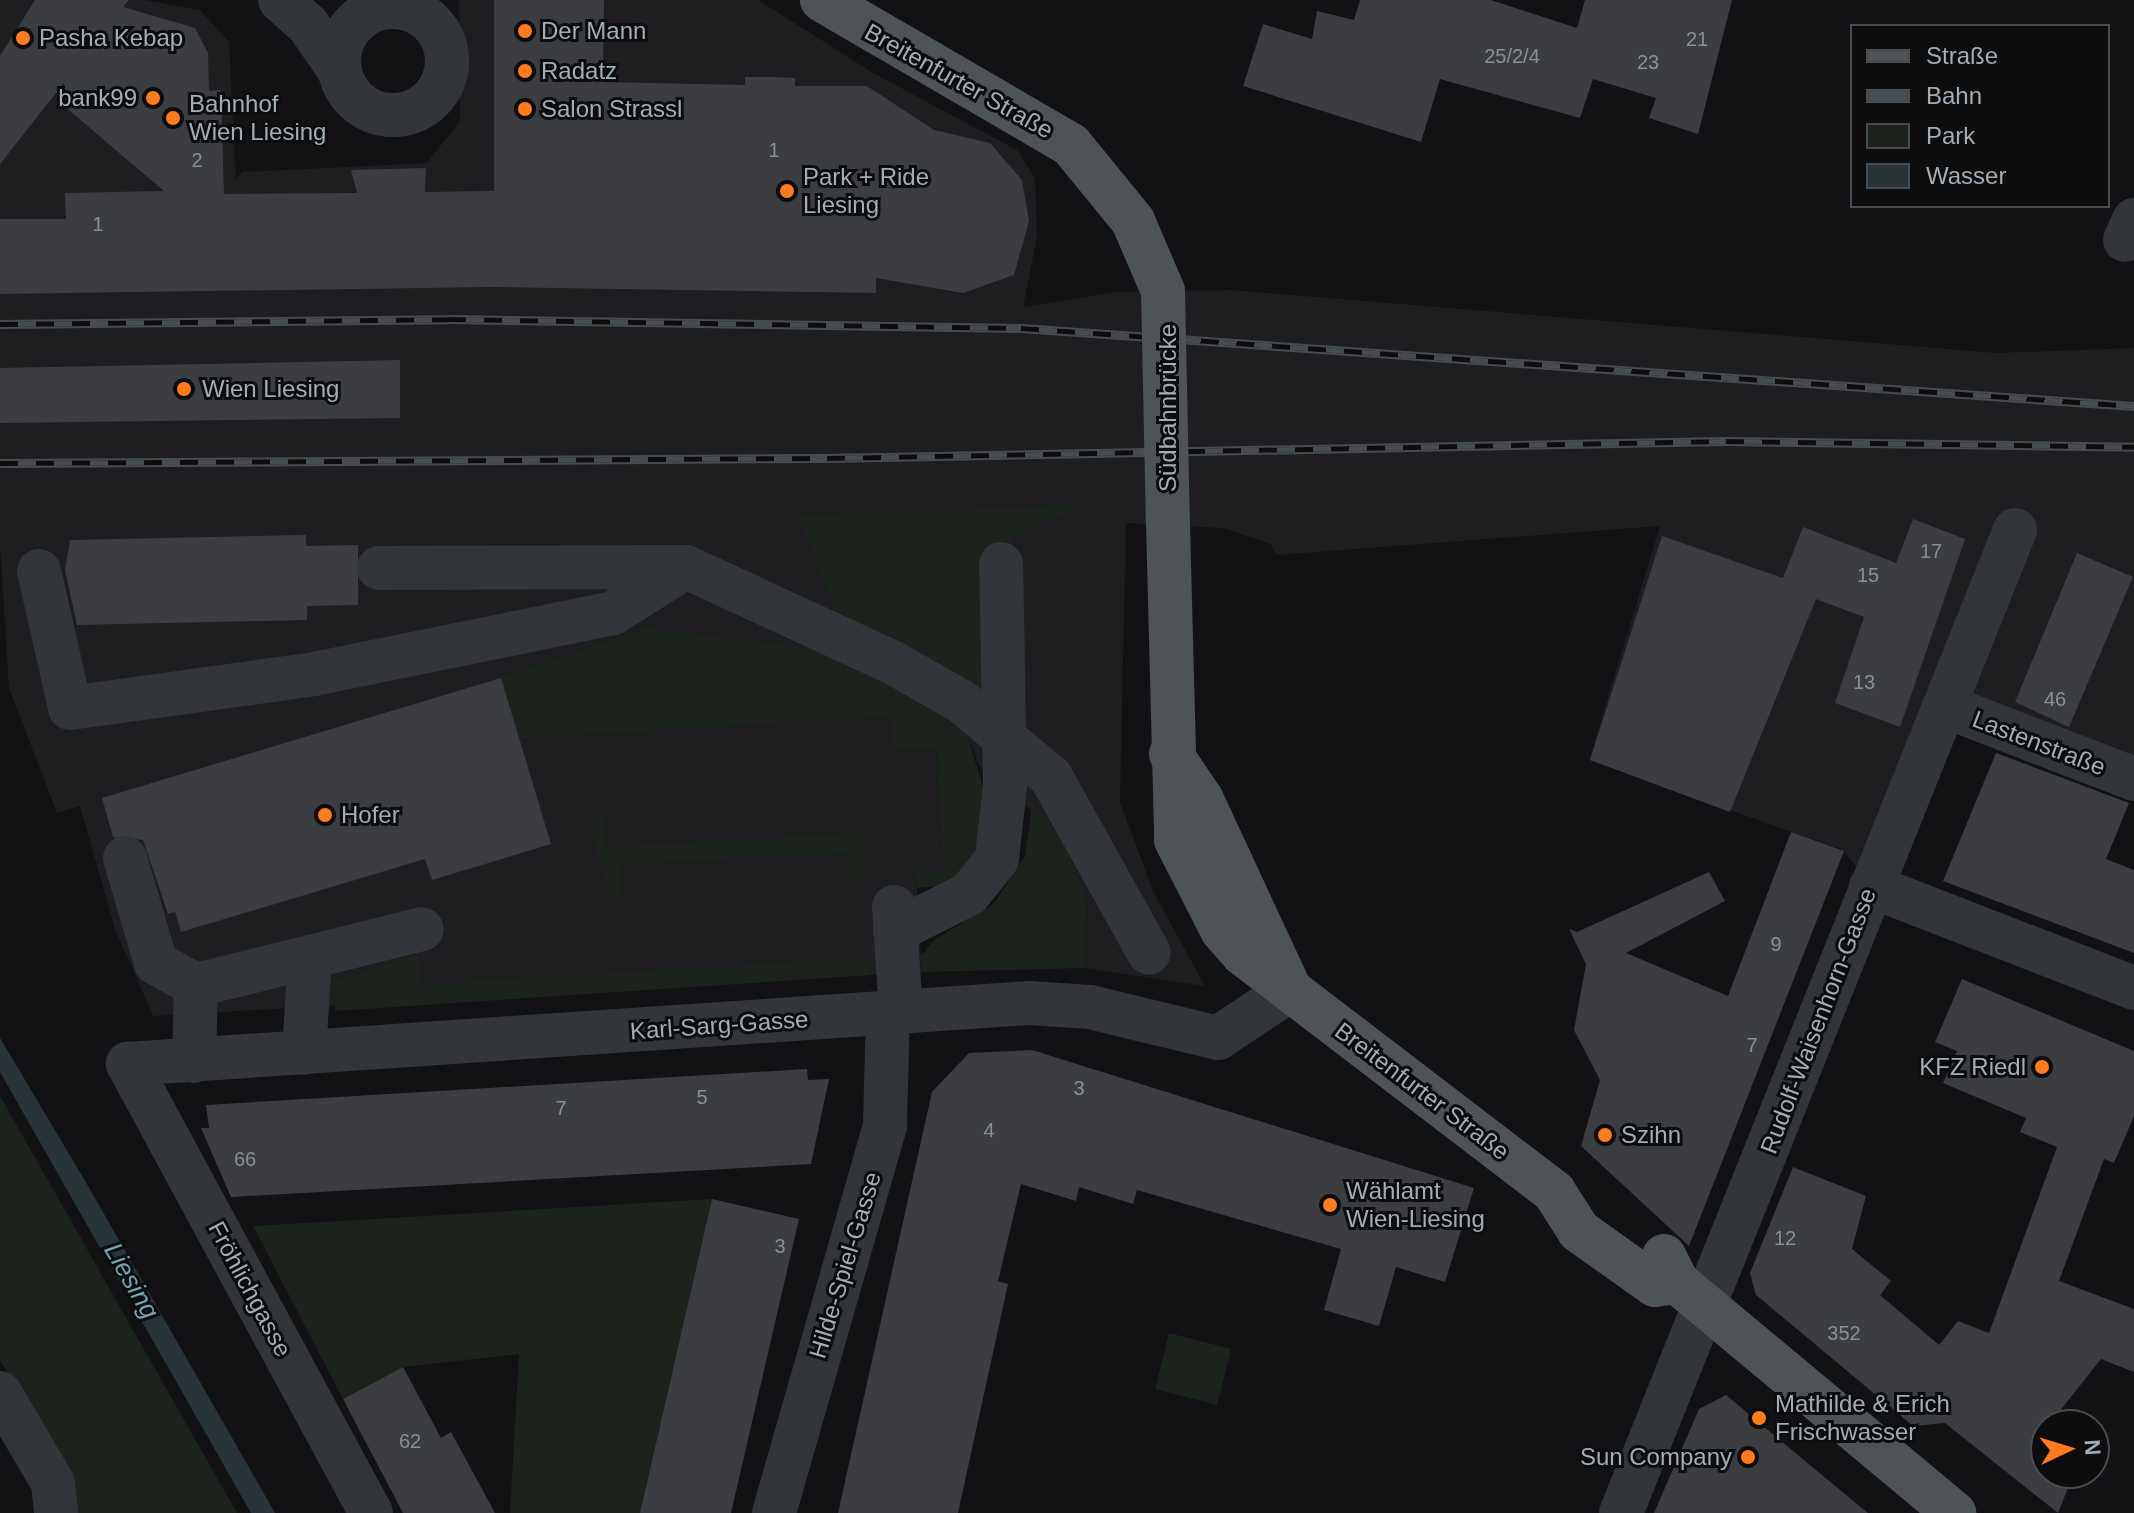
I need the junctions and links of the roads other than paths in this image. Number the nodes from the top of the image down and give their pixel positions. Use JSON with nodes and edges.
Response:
{"nodes":[{"id":1,"x":280,"y":0,"type":"edge"},
{"id":2,"x":822,"y":0,"type":"edge"},
{"id":3,"x":428,"y":10,"type":"edge"},
{"id":4,"x":345,"y":40,"type":"edge"},
{"id":5,"x":1163,"y":291,"type":"joint"},
{"id":6,"x":1168,"y":524,"type":"joint"},
{"id":7,"x":2015,"y":530,"type":"dead end"},
{"id":8,"x":1001,"y":564,"type":"dead end"},
{"id":9,"x":686,"y":567,"type":"junction"},
{"id":10,"x":379,"y":568,"type":"dead end"},
{"id":11,"x":39,"y":571,"type":"dead end"},
{"id":12,"x":1945,"y":706,"type":"junction"},
{"id":13,"x":1002,"y":732,"type":"junction"},
{"id":14,"x":2134,"y":779,"type":"edge"},
{"id":15,"x":125,"y":858,"type":"dead end"},
{"id":16,"x":1871,"y":886,"type":"junction"},
{"id":17,"x":422,"y":929,"type":"dead end"},
{"id":18,"x":1149,"y":953,"type":"dead end"},
{"id":19,"x":310,"y":957,"type":"junction"},
{"id":20,"x":196,"y":985,"type":"junction"},
{"id":21,"x":2134,"y":988,"type":"edge"},
{"id":22,"x":1290,"y":990,"type":"junction"},
{"id":23,"x":895,"y":1012,"type":"junction"},
{"id":24,"x":304,"y":1053,"type":"junction"},
{"id":25,"x":194,"y":1061,"type":"junction"},
{"id":26,"x":128,"y":1064,"type":"joint"},
{"id":27,"x":1691,"y":1294,"type":"junction"},
{"id":28,"x":0,"y":1393,"type":"edge"},
{"id":29,"x":56,"y":1513,"type":"edge"},
{"id":30,"x":371,"y":1513,"type":"edge"},
{"id":31,"x":774,"y":1513,"type":"edge"},
{"id":32,"x":1621,"y":1513,"type":"edge"},
{"id":33,"x":1954,"y":1513,"type":"edge"}],
"edges":[{"from":1,"to":4,"type":"street"},
{"from":2,"to":5,"type":"main road","name":"Breitenfurter Straße"},
{"from":3,"to":4,"type":"street"},
{"from":3,"to":4,"type":"street"},
{"from":5,"to":6,"type":"main road","name":"Südbahnbrücke","bridge":true},
{"from":6,"to":22,"type":"main road","name":"Breitenfurter Straße"},
{"from":7,"to":12,"type":"street","name":"Rudolf-Waisenhorn-Gasse"},
{"from":8,"to":13,"type":"street"},
{"from":9,"to":10,"type":"street"},
{"from":9,"to":11,"type":"street"},
{"from":9,"to":13,"type":"street"},
{"from":12,"to":14,"type":"street","name":"Lastenstraße"},
{"from":12,"to":16,"type":"street","name":"Rudolf-Waisenhorn-Gasse"},
{"from":13,"to":18,"type":"street"},
{"from":13,"to":23,"type":"street","name":"Hilde-Spiel-Gasse"},
{"from":15,"to":20,"type":"street"},
{"from":16,"to":21,"type":"street"},
{"from":16,"to":27,"type":"street","name":"Rudolf-Waisenhorn-Gasse"},
{"from":17,"to":19,"type":"street"},
{"from":19,"to":20,"type":"street"},
{"from":19,"to":24,"type":"street"},
{"from":20,"to":25,"type":"street"},
{"from":22,"to":23,"type":"street","name":"Karl-Sarg-Gasse"},
{"from":22,"to":27,"type":"main road","name":"Breitenfurter Straße"},
{"from":23,"to":24,"type":"street","name":"Karl-Sarg-Gasse"},
{"from":23,"to":31,"type":"street","name":"Hilde-Spiel-Gasse"},
{"from":24,"to":25,"type":"street","name":"Karl-Sarg-Gasse"},
{"from":25,"to":26,"type":"street","name":"Karl-Sarg-Gasse"},
{"from":26,"to":30,"type":"street","name":"Fröhlichgasse"},
{"from":27,"to":32,"type":"street","name":"Rudolf-Waisenhorn-Gasse"},
{"from":27,"to":33,"type":"main road","name":"Breitenfurter Straße"},
{"from":28,"to":29,"type":"street"}]}
